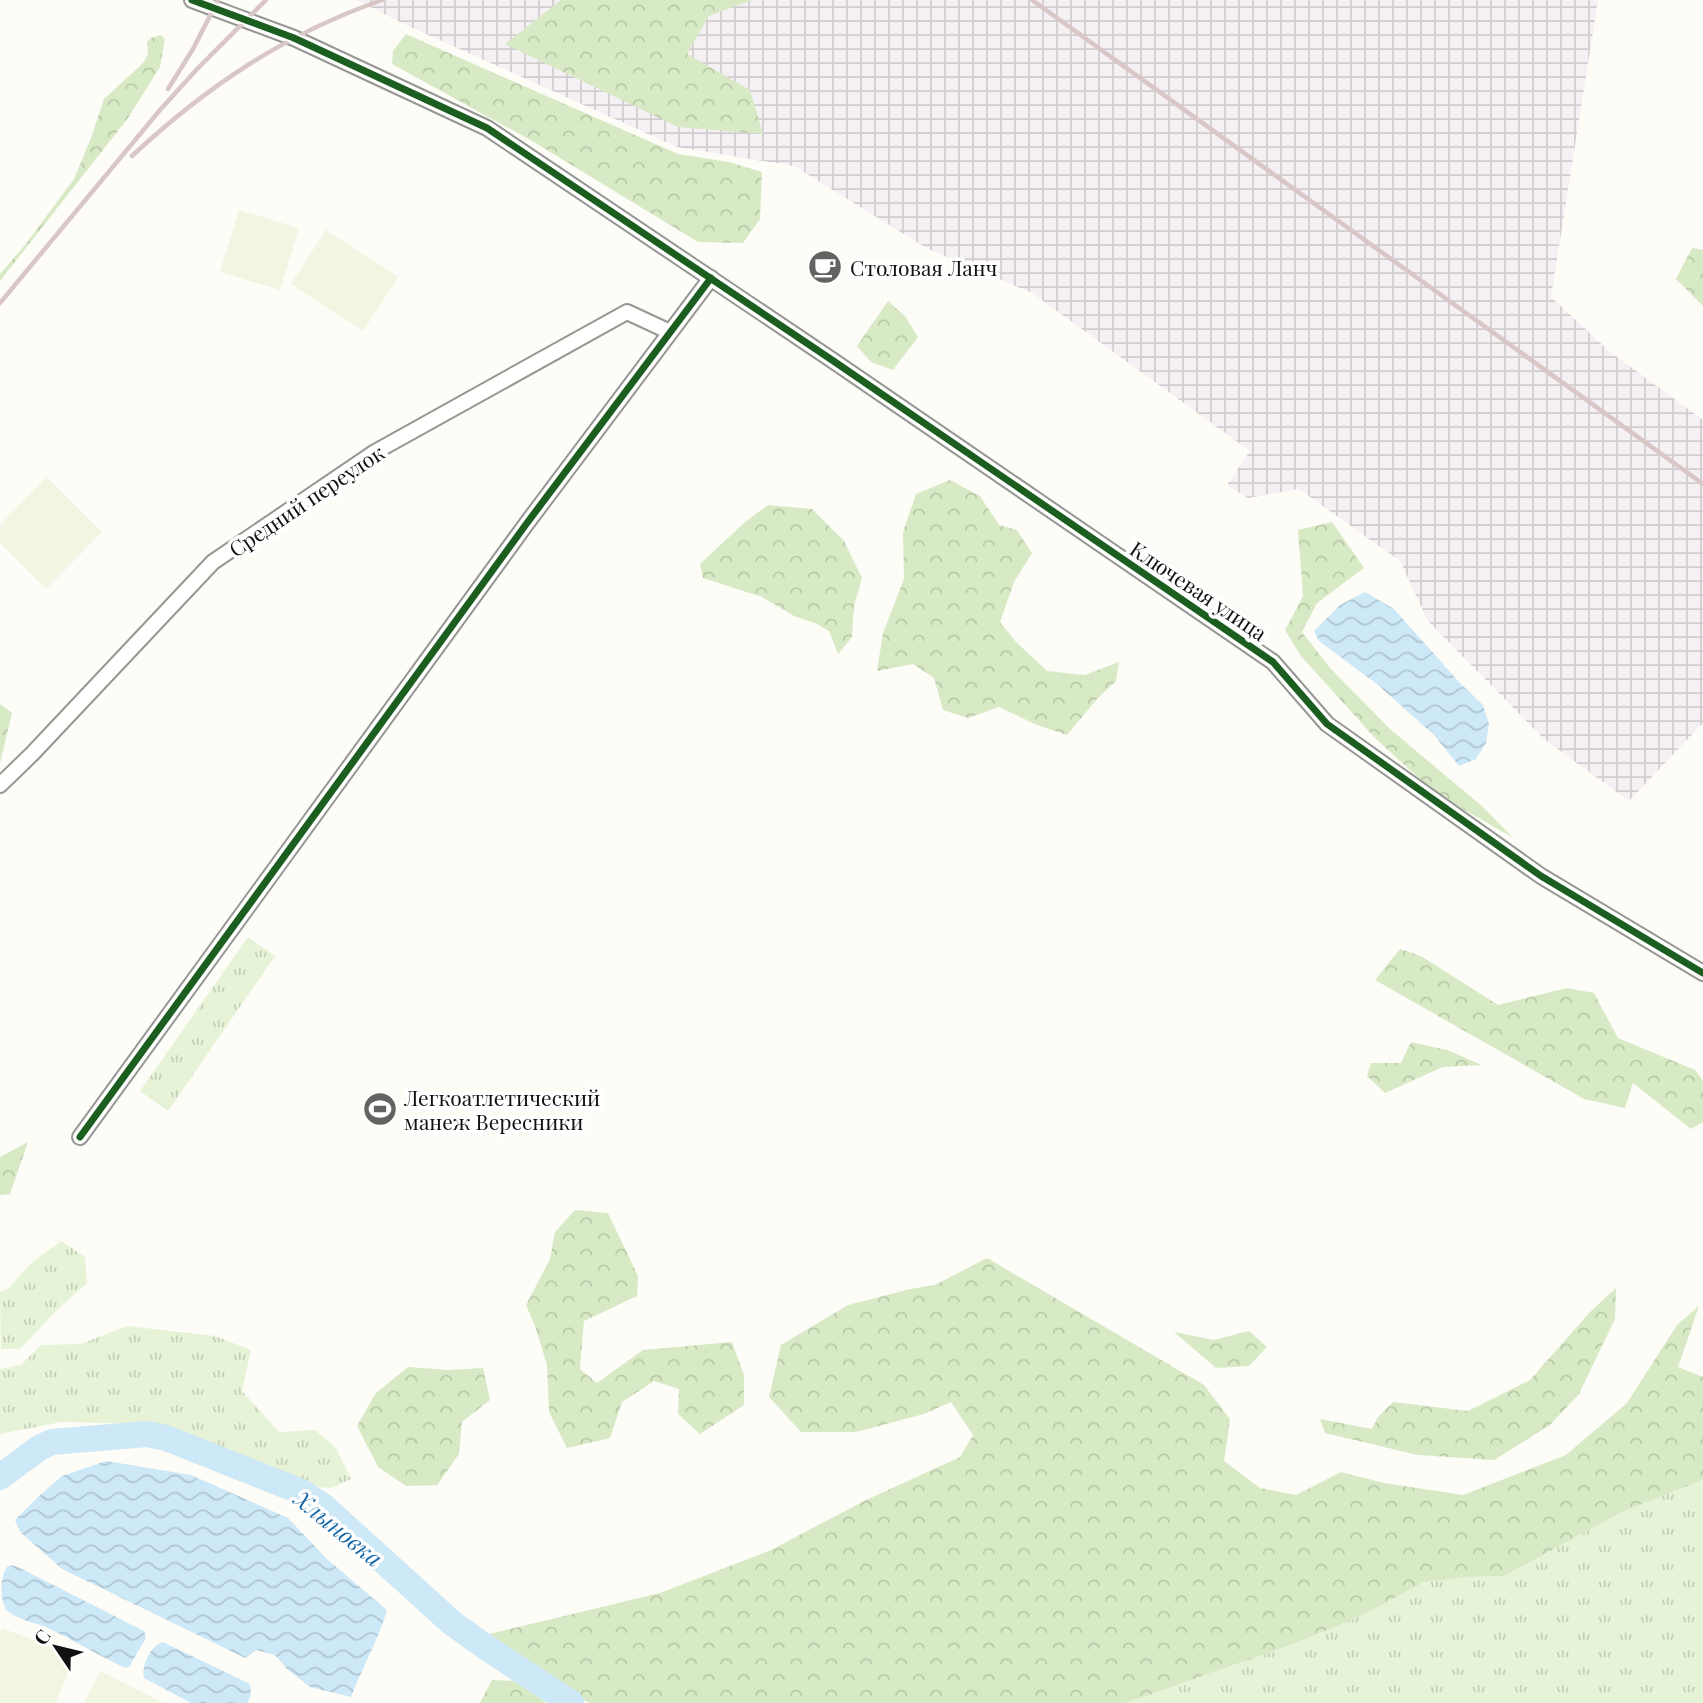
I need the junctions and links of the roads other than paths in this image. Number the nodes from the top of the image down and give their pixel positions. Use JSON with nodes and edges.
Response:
{"nodes":[{"id":1,"x":192,"y":0,"type":"edge"},
{"id":2,"x":711,"y":278,"type":"junction"},
{"id":3,"x":670,"y":332,"type":"junction"},
{"id":4,"x":0,"y":785,"type":"edge"},
{"id":5,"x":1703,"y":973,"type":"edge"},
{"id":6,"x":80,"y":1137,"type":"dead end"}],
"edges":[{"from":1,"to":2,"type":"street","name":"Ключевая улица"},
{"from":2,"to":3,"type":"street"},
{"from":2,"to":5,"type":"street","name":"Ключевая улица"},
{"from":3,"to":4,"type":"street","name":"Средний переулок"},
{"from":3,"to":6,"type":"street"}]}
